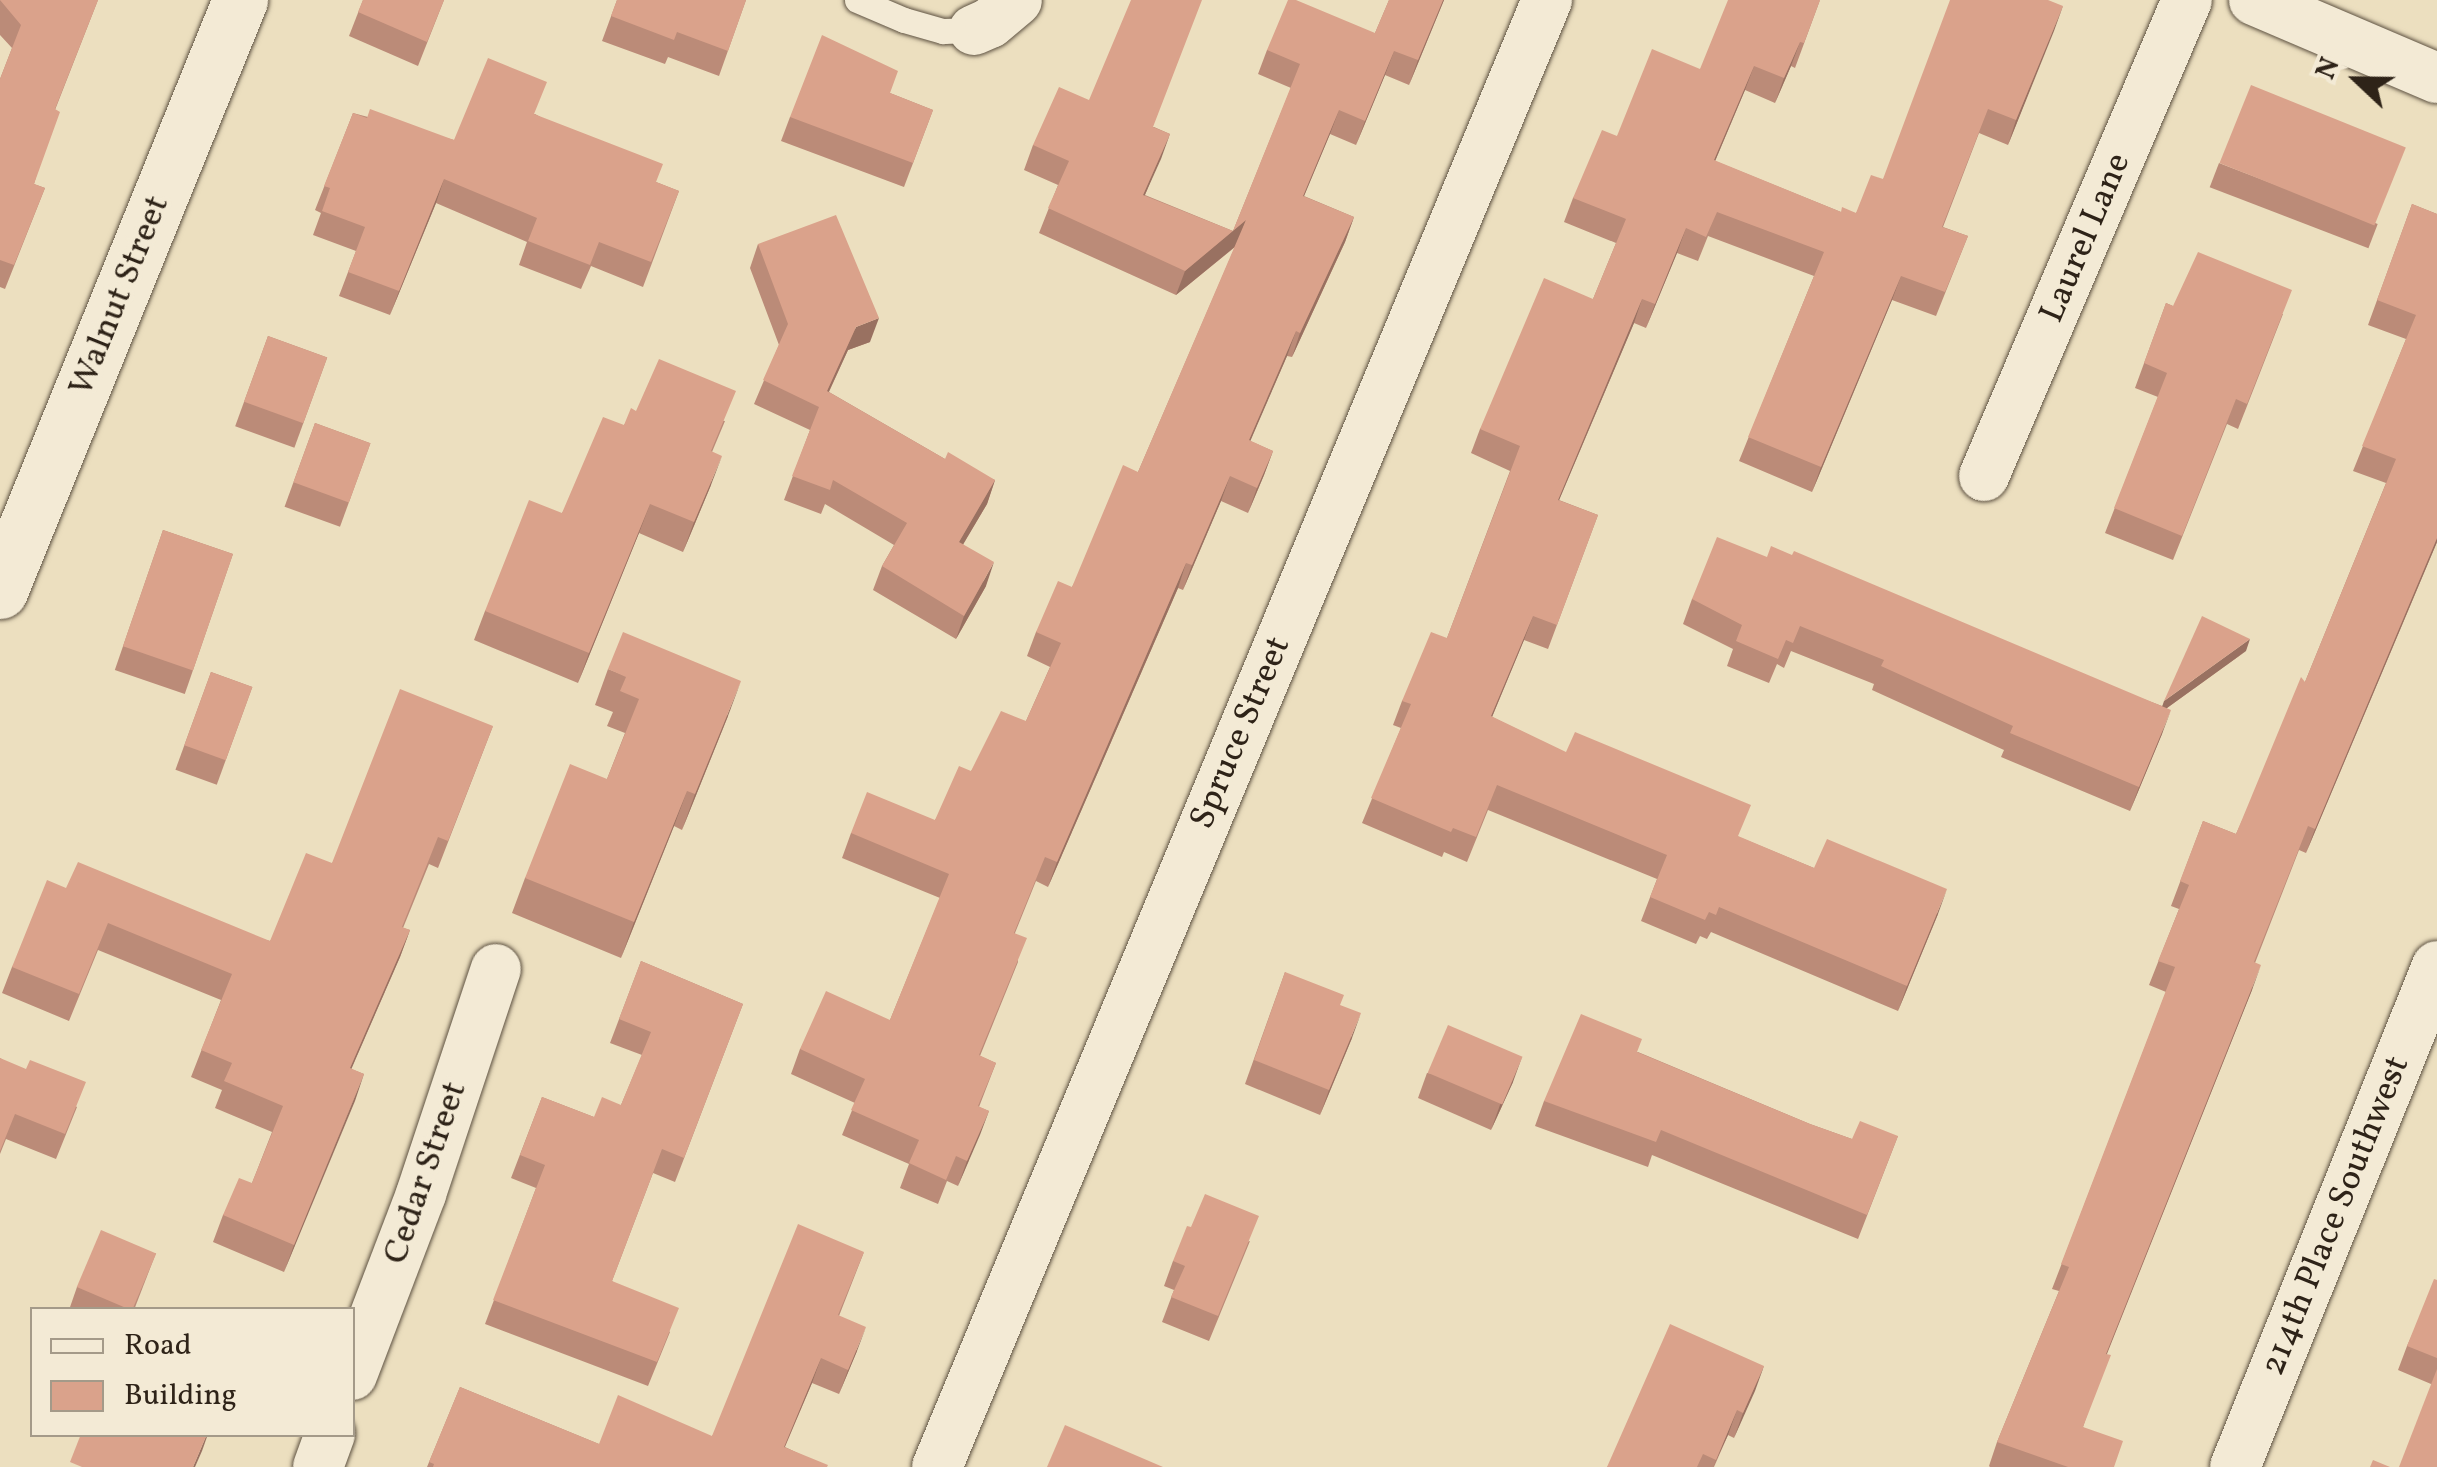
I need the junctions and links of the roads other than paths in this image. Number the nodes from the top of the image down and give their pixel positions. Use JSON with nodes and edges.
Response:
{"nodes":[{"id":1,"x":240,"y":0,"type":"edge"},
{"id":2,"x":858,"y":0,"type":"edge"},
{"id":3,"x":1017,"y":0,"type":"edge"},
{"id":4,"x":1547,"y":0,"type":"edge"},
{"id":5,"x":2188,"y":0,"type":"edge"},
{"id":6,"x":2254,"y":0,"type":"edge"},
{"id":7,"x":974,"y":30,"type":"joint"},
{"id":8,"x":2437,"y":78,"type":"edge"},
{"id":9,"x":1984,"y":476,"type":"dead end"},
{"id":10,"x":0,"y":591,"type":"edge"},
{"id":11,"x":2437,"y":966,"type":"edge"},
{"id":12,"x":496,"y":968,"type":"dead end"},
{"id":13,"x":355,"y":1368,"type":"edge"},
{"id":14,"x":329,"y":1437,"type":"edge"},
{"id":15,"x":318,"y":1467,"type":"edge"},
{"id":16,"x":938,"y":1467,"type":"edge"},
{"id":17,"x":2236,"y":1467,"type":"edge"}],
"edges":[{"from":1,"to":10,"type":"street","name":"Walnut Street"},
{"from":2,"to":7,"type":"lane"},
{"from":3,"to":7,"type":"street"},
{"from":4,"to":16,"type":"street","name":"Spruce Street"},
{"from":5,"to":9,"type":"street","name":"Laurel Lane"},
{"from":6,"to":8,"type":"street"},
{"from":11,"to":17,"type":"street","name":"214th Place Southwest"},
{"from":12,"to":13,"type":"street","name":"Cedar Street"},
{"from":14,"to":15,"type":"street"}]}
